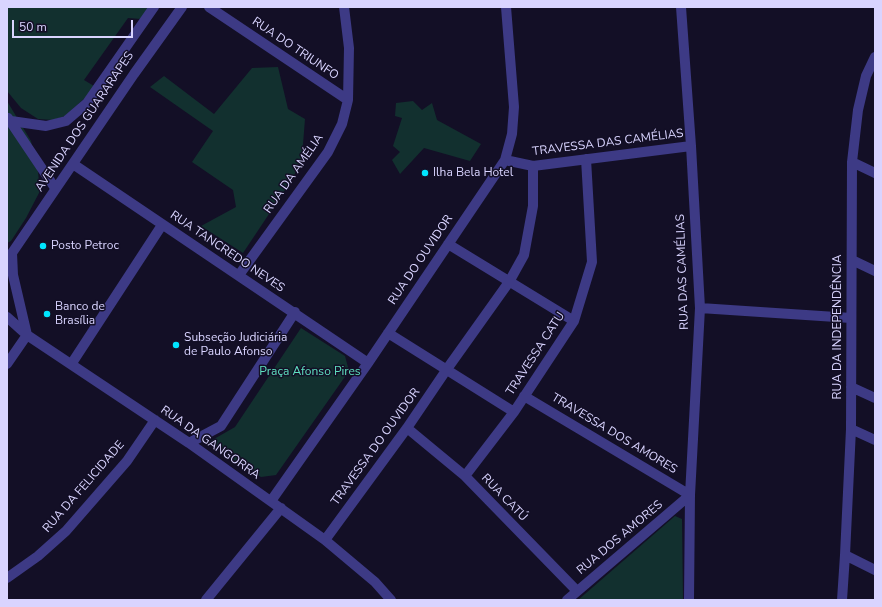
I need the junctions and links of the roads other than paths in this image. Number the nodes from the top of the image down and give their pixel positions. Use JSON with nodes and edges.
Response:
{"nodes":[{"id":1,"x":154,"y":7,"type":"edge"},
{"id":2,"x":182,"y":7,"type":"edge"},
{"id":3,"x":208,"y":7,"type":"edge"},
{"id":4,"x":344,"y":7,"type":"edge"},
{"id":5,"x":506,"y":7,"type":"edge"},
{"id":6,"x":682,"y":10,"type":"edge"},
{"id":7,"x":875,"y":57,"type":"edge"},
{"id":8,"x":348,"y":100,"type":"junction"},
{"id":9,"x":9,"y":119,"type":"edge"},
{"id":10,"x":691,"y":146,"type":"junction"},
{"id":11,"x":586,"y":159,"type":"junction"},
{"id":12,"x":505,"y":160,"type":"junction"},
{"id":13,"x":852,"y":162,"type":"junction"},
{"id":14,"x":73,"y":164,"type":"junction"},
{"id":15,"x":533,"y":166,"type":"junction"},
{"id":16,"x":875,"y":173,"type":"edge"},
{"id":17,"x":55,"y":188,"type":"junction"},
{"id":18,"x":162,"y":225,"type":"junction"},
{"id":19,"x":448,"y":244,"type":"junction"},
{"id":20,"x":10,"y":254,"type":"edge"},
{"id":21,"x":852,"y":260,"type":"junction"},
{"id":22,"x":875,"y":271,"type":"edge"},
{"id":23,"x":239,"y":275,"type":"junction"},
{"id":24,"x":509,"y":282,"type":"junction"},
{"id":25,"x":700,"y":308,"type":"junction"},
{"id":26,"x":295,"y":312,"type":"junction"},
{"id":27,"x":7,"y":317,"type":"edge"},
{"id":28,"x":851,"y":318,"type":"junction"},
{"id":29,"x":574,"y":321,"type":"junction"},
{"id":30,"x":388,"y":333,"type":"junction"},
{"id":31,"x":27,"y":335,"type":"junction"},
{"id":32,"x":368,"y":362,"type":"junction"},
{"id":33,"x":72,"y":363,"type":"junction"},
{"id":34,"x":7,"y":364,"type":"edge"},
{"id":35,"x":447,"y":369,"type":"junction"},
{"id":36,"x":851,"y":387,"type":"junction"},
{"id":37,"x":524,"y":396,"type":"junction"},
{"id":38,"x":875,"y":398,"type":"edge"},
{"id":39,"x":514,"y":412,"type":"junction"},
{"id":40,"x":154,"y":420,"type":"junction"},
{"id":41,"x":407,"y":428,"type":"junction"},
{"id":42,"x":851,"y":429,"type":"junction"},
{"id":43,"x":875,"y":440,"type":"edge"},
{"id":44,"x":189,"y":443,"type":"junction"},
{"id":45,"x":465,"y":476,"type":"junction"},
{"id":46,"x":690,"y":495,"type":"junction"},
{"id":47,"x":271,"y":501,"type":"junction"},
{"id":48,"x":281,"y":508,"type":"junction"},
{"id":49,"x":325,"y":540,"type":"junction"},
{"id":50,"x":845,"y":556,"type":"junction"},
{"id":51,"x":875,"y":570,"type":"edge"},
{"id":52,"x":7,"y":578,"type":"edge"},
{"id":53,"x":577,"y":591,"type":"junction"},
{"id":54,"x":206,"y":600,"type":"edge"},
{"id":55,"x":392,"y":600,"type":"edge"},
{"id":56,"x":567,"y":600,"type":"edge"},
{"id":57,"x":689,"y":600,"type":"edge"},
{"id":58,"x":842,"y":600,"type":"edge"}],
"edges":[{"from":1,"to":9,"type":"street","name":"AVENIDA DOS GUARARAPES"},
{"from":2,"to":14,"type":"street","name":"AVENIDA DOS GUARARAPES"},
{"from":3,"to":8,"type":"street","name":"RUA DO TRIUNFO"},
{"from":4,"to":8,"type":"street","name":"RUA DA AMÉLIA"},
{"from":5,"to":12,"type":"street","name":"RUA DO OUVIDOR"},
{"from":6,"to":10,"type":"street","name":"RUA DAS CAMÉLIAS"},
{"from":7,"to":13,"type":"street","name":"RUA DA INDEPENDÊNCIA"},
{"from":8,"to":23,"type":"street","name":"RUA DA AMÉLIA"},
{"from":9,"to":17,"type":"street"},
{"from":10,"to":11,"type":"street","name":"TRAVESSA DAS CAMÉLIAS"},
{"from":10,"to":25,"type":"street","name":"RUA DAS CAMÉLIAS"},
{"from":11,"to":15,"type":"street","name":"TRAVESSA DAS CAMÉLIAS"},
{"from":11,"to":29,"type":"street","name":"TRAVESSA CATU"},
{"from":12,"to":15,"type":"street","name":"TRAVESSA DAS CAMÉLIAS"},
{"from":12,"to":19,"type":"street","name":"RUA DO OUVIDOR"},
{"from":13,"to":16,"type":"street"},
{"from":13,"to":21,"type":"street","name":"RUA DA INDEPENDÊNCIA"},
{"from":14,"to":17,"type":"street","name":"AVENIDA DOS GUARARAPES"},
{"from":14,"to":18,"type":"street","name":"RUA TANCREDO NEVES"},
{"from":15,"to":24,"type":"street","name":"TRAVESSA DO OUVIDOR"},
{"from":17,"to":20,"type":"street","name":"AVENIDA DOS GUARARAPES"},
{"from":18,"to":23,"type":"street","name":"RUA TANCREDO NEVES"},
{"from":18,"to":33,"type":"street"},
{"from":19,"to":24,"type":"street"},
{"from":19,"to":30,"type":"street","name":"RUA DO OUVIDOR"},
{"from":20,"to":31,"type":"street"},
{"from":21,"to":22,"type":"street"},
{"from":21,"to":28,"type":"street","name":"RUA DA INDEPENDÊNCIA"},
{"from":23,"to":26,"type":"street","name":"RUA TANCREDO NEVES"},
{"from":24,"to":29,"type":"street"},
{"from":24,"to":35,"type":"street","name":"TRAVESSA DO OUVIDOR"},
{"from":25,"to":28,"type":"street"},
{"from":25,"to":46,"type":"street","name":"RUA DAS CAMÉLIAS"},
{"from":26,"to":32,"type":"street","name":"RUA TANCREDO NEVES"},
{"from":26,"to":44,"type":"street"},
{"from":27,"to":31,"type":"street","name":"RUA DA GANGORRA"},
{"from":28,"to":36,"type":"street","name":"RUA DA INDEPENDÊNCIA"},
{"from":29,"to":37,"type":"street","name":"TRAVESSA CATU"},
{"from":30,"to":32,"type":"street","name":"RUA DO OUVIDOR"},
{"from":30,"to":35,"type":"street"},
{"from":31,"to":33,"type":"street","name":"RUA DA GANGORRA"},
{"from":31,"to":34,"type":"street"},
{"from":32,"to":47,"type":"street","name":"RUA DO OUVIDOR"},
{"from":33,"to":40,"type":"street","name":"RUA DA GANGORRA"},
{"from":35,"to":39,"type":"street"},
{"from":35,"to":41,"type":"street","name":"TRAVESSA DO OUVIDOR"},
{"from":36,"to":38,"type":"street"},
{"from":36,"to":42,"type":"street","name":"RUA DA INDEPENDÊNCIA"},
{"from":37,"to":39,"type":"street","name":"TRAVESSA CATU"},
{"from":37,"to":46,"type":"street","name":"TRAVESSA DOS AMORES"},
{"from":39,"to":45,"type":"street","name":"TRAVESSA CATU"},
{"from":40,"to":44,"type":"street","name":"RUA DA GANGORRA"},
{"from":40,"to":52,"type":"street","name":"RUA DA FELICIDADE"},
{"from":41,"to":45,"type":"street","name":"RUA CATÚ"},
{"from":41,"to":49,"type":"street","name":"TRAVESSA DO OUVIDOR"},
{"from":42,"to":43,"type":"street"},
{"from":42,"to":50,"type":"street","name":"RUA DA INDEPENDÊNCIA"},
{"from":44,"to":47,"type":"street","name":"RUA DA GANGORRA"},
{"from":45,"to":53,"type":"street","name":"RUA CATÚ"},
{"from":46,"to":53,"type":"street","name":"RUA DOS AMORES"},
{"from":46,"to":57,"type":"street","name":"RUA DAS CAMÉLIAS"},
{"from":47,"to":48,"type":"street","name":"RUA DA GANGORRA"},
{"from":48,"to":49,"type":"street","name":"RUA DA GANGORRA"},
{"from":48,"to":54,"type":"street"},
{"from":49,"to":55,"type":"street","name":"RUA DA GANGORRA"},
{"from":50,"to":51,"type":"street"},
{"from":50,"to":58,"type":"street","name":"RUA DA INDEPENDÊNCIA"},
{"from":53,"to":56,"type":"street","name":"RUA DOS AMORES"}]}
